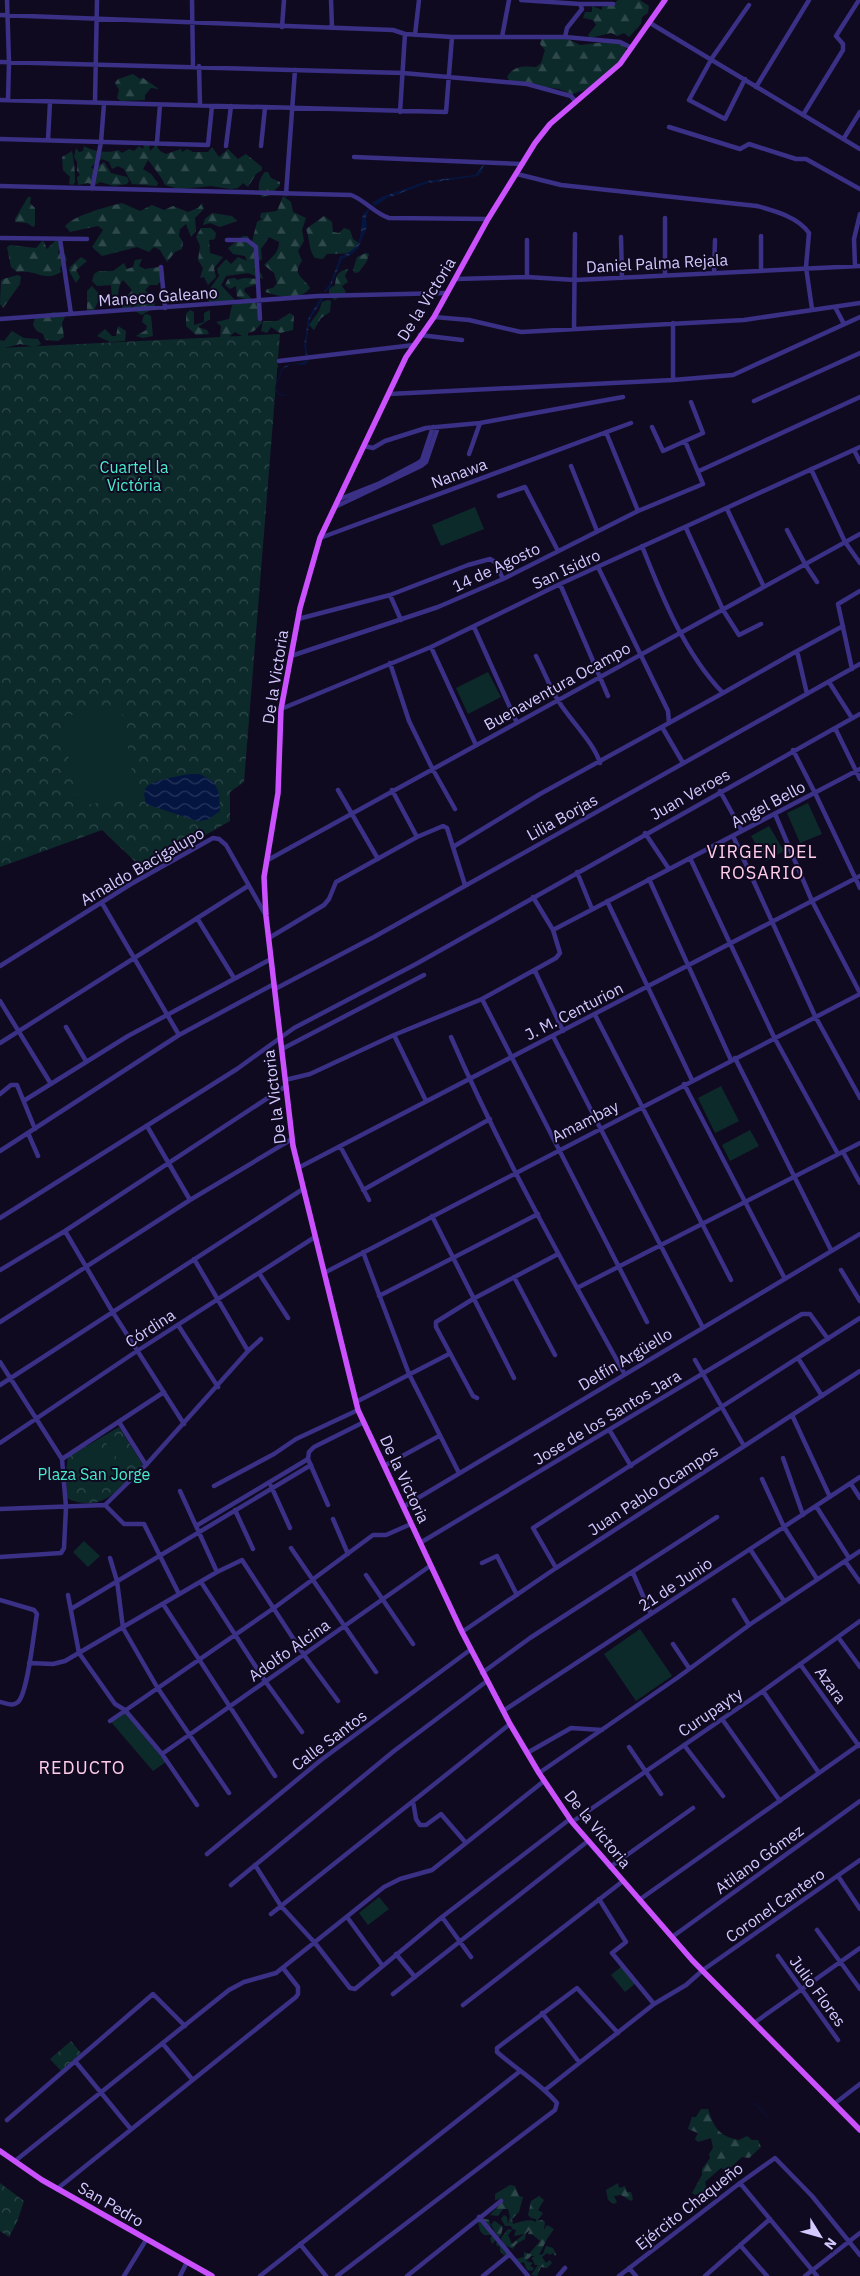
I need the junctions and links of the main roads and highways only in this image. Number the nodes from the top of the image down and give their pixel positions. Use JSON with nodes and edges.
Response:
{"nodes":[{"id":1,"x":665,"y":0,"type":"edge"},
{"id":2,"x":860,"y":2130,"type":"edge"},
{"id":3,"x":0,"y":2151,"type":"edge"},
{"id":4,"x":212,"y":2276,"type":"edge"}],
"edges":[{"from":1,"to":2,"type":"main road","name":"De la Victoria"},
{"from":3,"to":4,"type":"main road","name":"San Pedro"}]}
